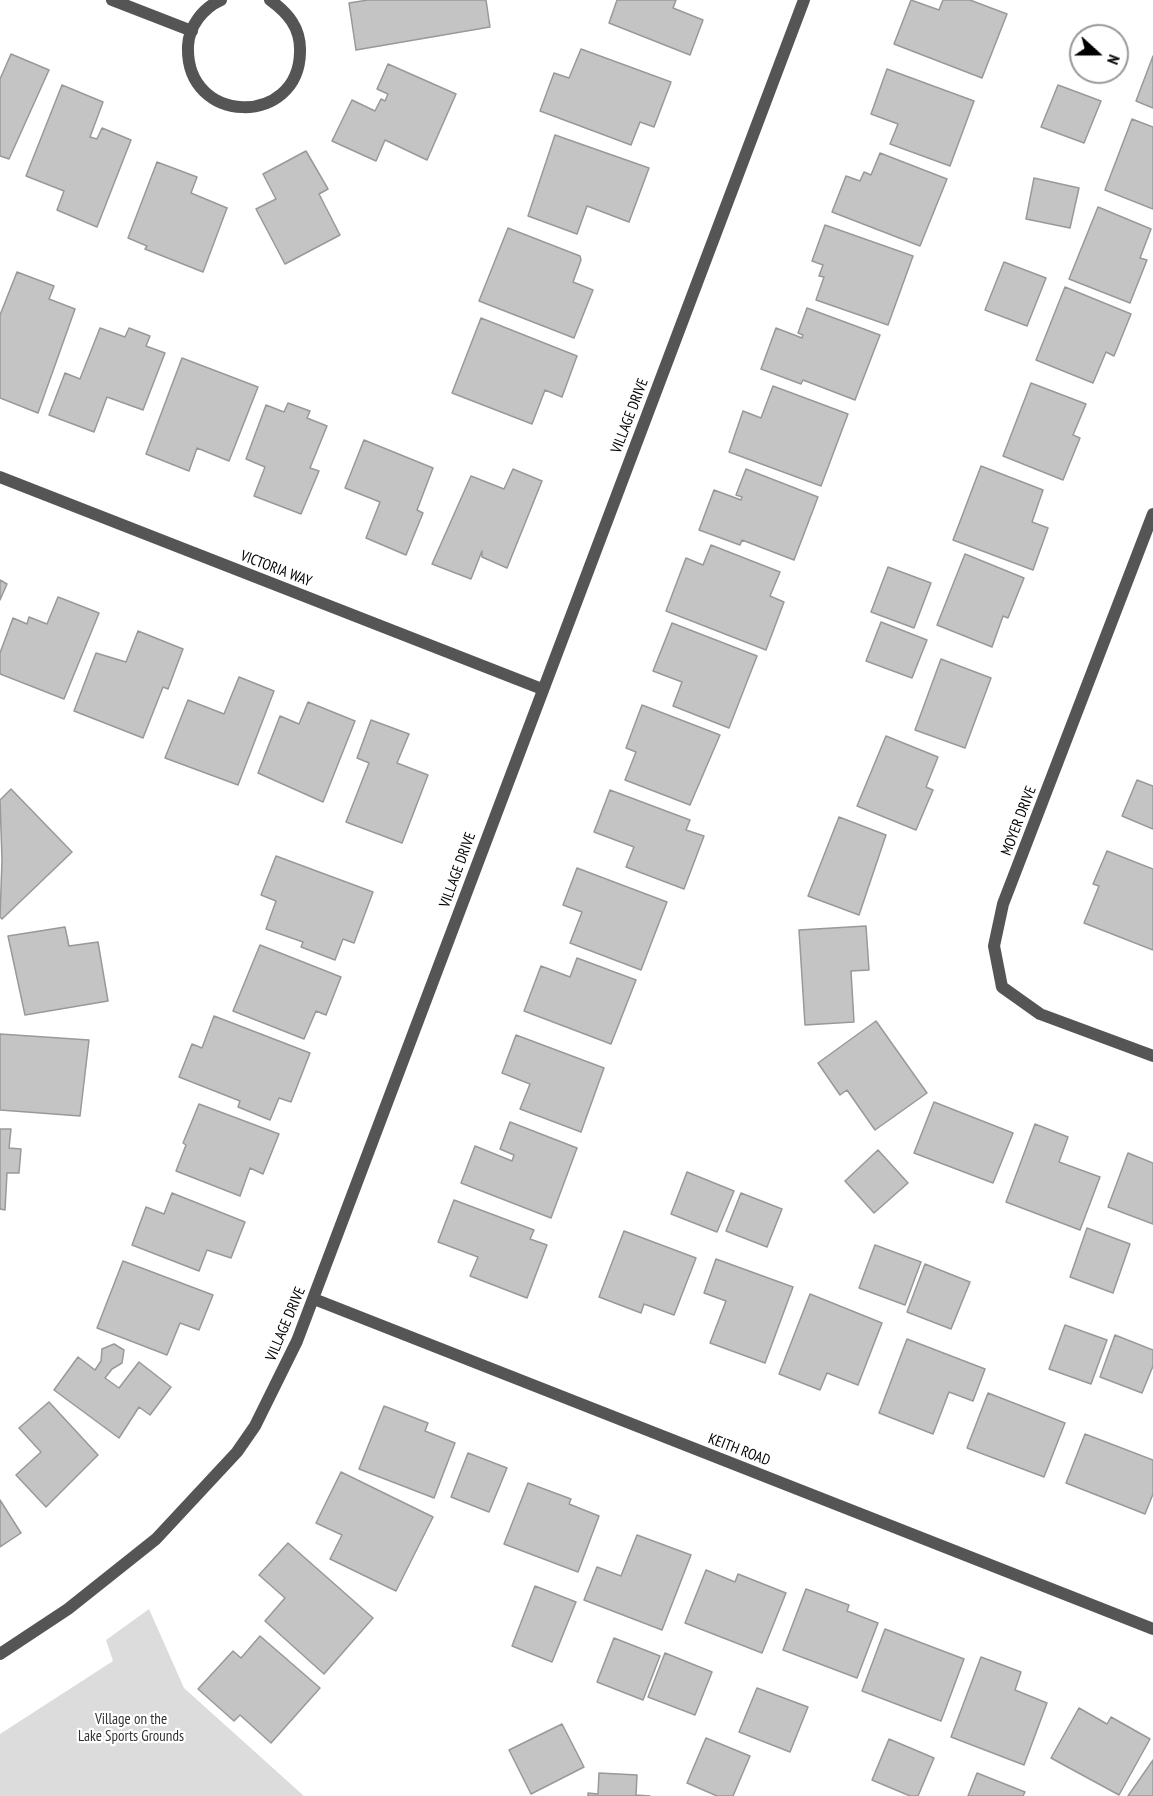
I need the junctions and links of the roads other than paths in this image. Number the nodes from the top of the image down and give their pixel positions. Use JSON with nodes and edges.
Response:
{"nodes":[{"id":1,"x":112,"y":0,"type":"edge"},
{"id":2,"x":221,"y":0,"type":"edge"},
{"id":3,"x":270,"y":0,"type":"edge"},
{"id":4,"x":804,"y":0,"type":"edge"},
{"id":5,"x":192,"y":30,"type":"junction"},
{"id":6,"x":0,"y":477,"type":"edge"},
{"id":7,"x":1153,"y":514,"type":"edge"},
{"id":8,"x":542,"y":689,"type":"junction"},
{"id":9,"x":1153,"y":1056,"type":"edge"},
{"id":10,"x":314,"y":1299,"type":"junction"},
{"id":11,"x":1153,"y":1629,"type":"edge"},
{"id":12,"x":0,"y":1654,"type":"edge"}],
"edges":[{"from":1,"to":5,"type":"street"},
{"from":2,"to":5,"type":"street"},
{"from":3,"to":5,"type":"street"},
{"from":4,"to":8,"type":"street","name":"VILLAGE DRIVE"},
{"from":6,"to":8,"type":"street","name":"VICTORIA WAY"},
{"from":7,"to":9,"type":"street","name":"MOYER DRIVE"},
{"from":8,"to":10,"type":"street","name":"VILLAGE DRIVE"},
{"from":10,"to":11,"type":"street","name":"KEITH ROAD"},
{"from":10,"to":12,"type":"street","name":"VILLAGE DRIVE"}]}
